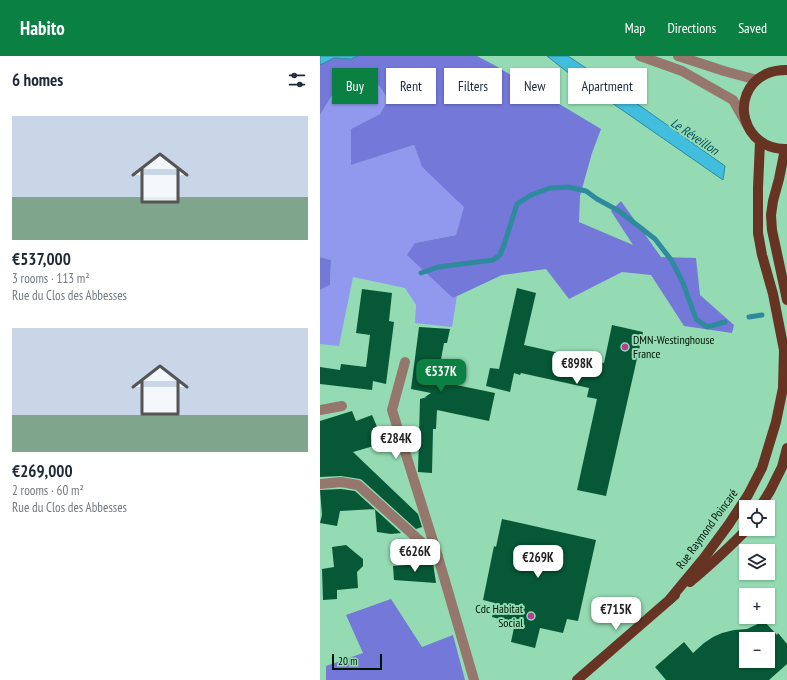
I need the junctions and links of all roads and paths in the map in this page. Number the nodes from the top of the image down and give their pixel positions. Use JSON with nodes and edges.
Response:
{"nodes":[{"id":1,"x":640,"y":56,"type":"edge"},
{"id":2,"x":678,"y":56,"type":"edge"},
{"id":3,"x":787,"y":70,"type":"edge"},
{"id":4,"x":757,"y":80,"type":"junction"},
{"id":5,"x":746,"y":123,"type":"junction"},
{"id":6,"x":760,"y":142,"type":"junction"},
{"id":7,"x":786,"y":149,"type":"edge"},
{"id":8,"x":787,"y":300,"type":"edge"},
{"id":9,"x":405,"y":362,"type":"dead end"},
{"id":10,"x":342,"y":406,"type":"dead end"},
{"id":11,"x":320,"y":410,"type":"edge"},
{"id":12,"x":787,"y":448,"type":"edge"},
{"id":13,"x":320,"y":484,"type":"edge"},
{"id":14,"x":764,"y":500,"type":"edge"},
{"id":15,"x":740,"y":536,"type":"edge"},
{"id":16,"x":438,"y":557,"type":"junction"},
{"id":17,"x":670,"y":599,"type":"junction"},
{"id":18,"x":474,"y":680,"type":"edge"},
{"id":19,"x":577,"y":680,"type":"edge"}],
"edges":[{"from":1,"to":5,"type":"street"},
{"from":2,"to":4,"type":"street"},
{"from":3,"to":4,"type":"main road"},
{"from":4,"to":5,"type":"main road"},
{"from":5,"to":6,"type":"main road"},
{"from":6,"to":7,"type":"main road"},
{"from":6,"to":17,"type":"main road","name":"Rue Raymond Poincaré"},
{"from":7,"to":8,"type":"main road"},
{"from":9,"to":16,"type":"street"},
{"from":10,"to":11,"type":"street"},
{"from":12,"to":14,"type":"main road"},
{"from":13,"to":16,"type":"street"},
{"from":15,"to":17,"type":"main road","name":"Rue Raymond Poincaré"},
{"from":16,"to":18,"type":"street"},
{"from":17,"to":19,"type":"main road","name":"Rue Raymond Poincaré"}]}
